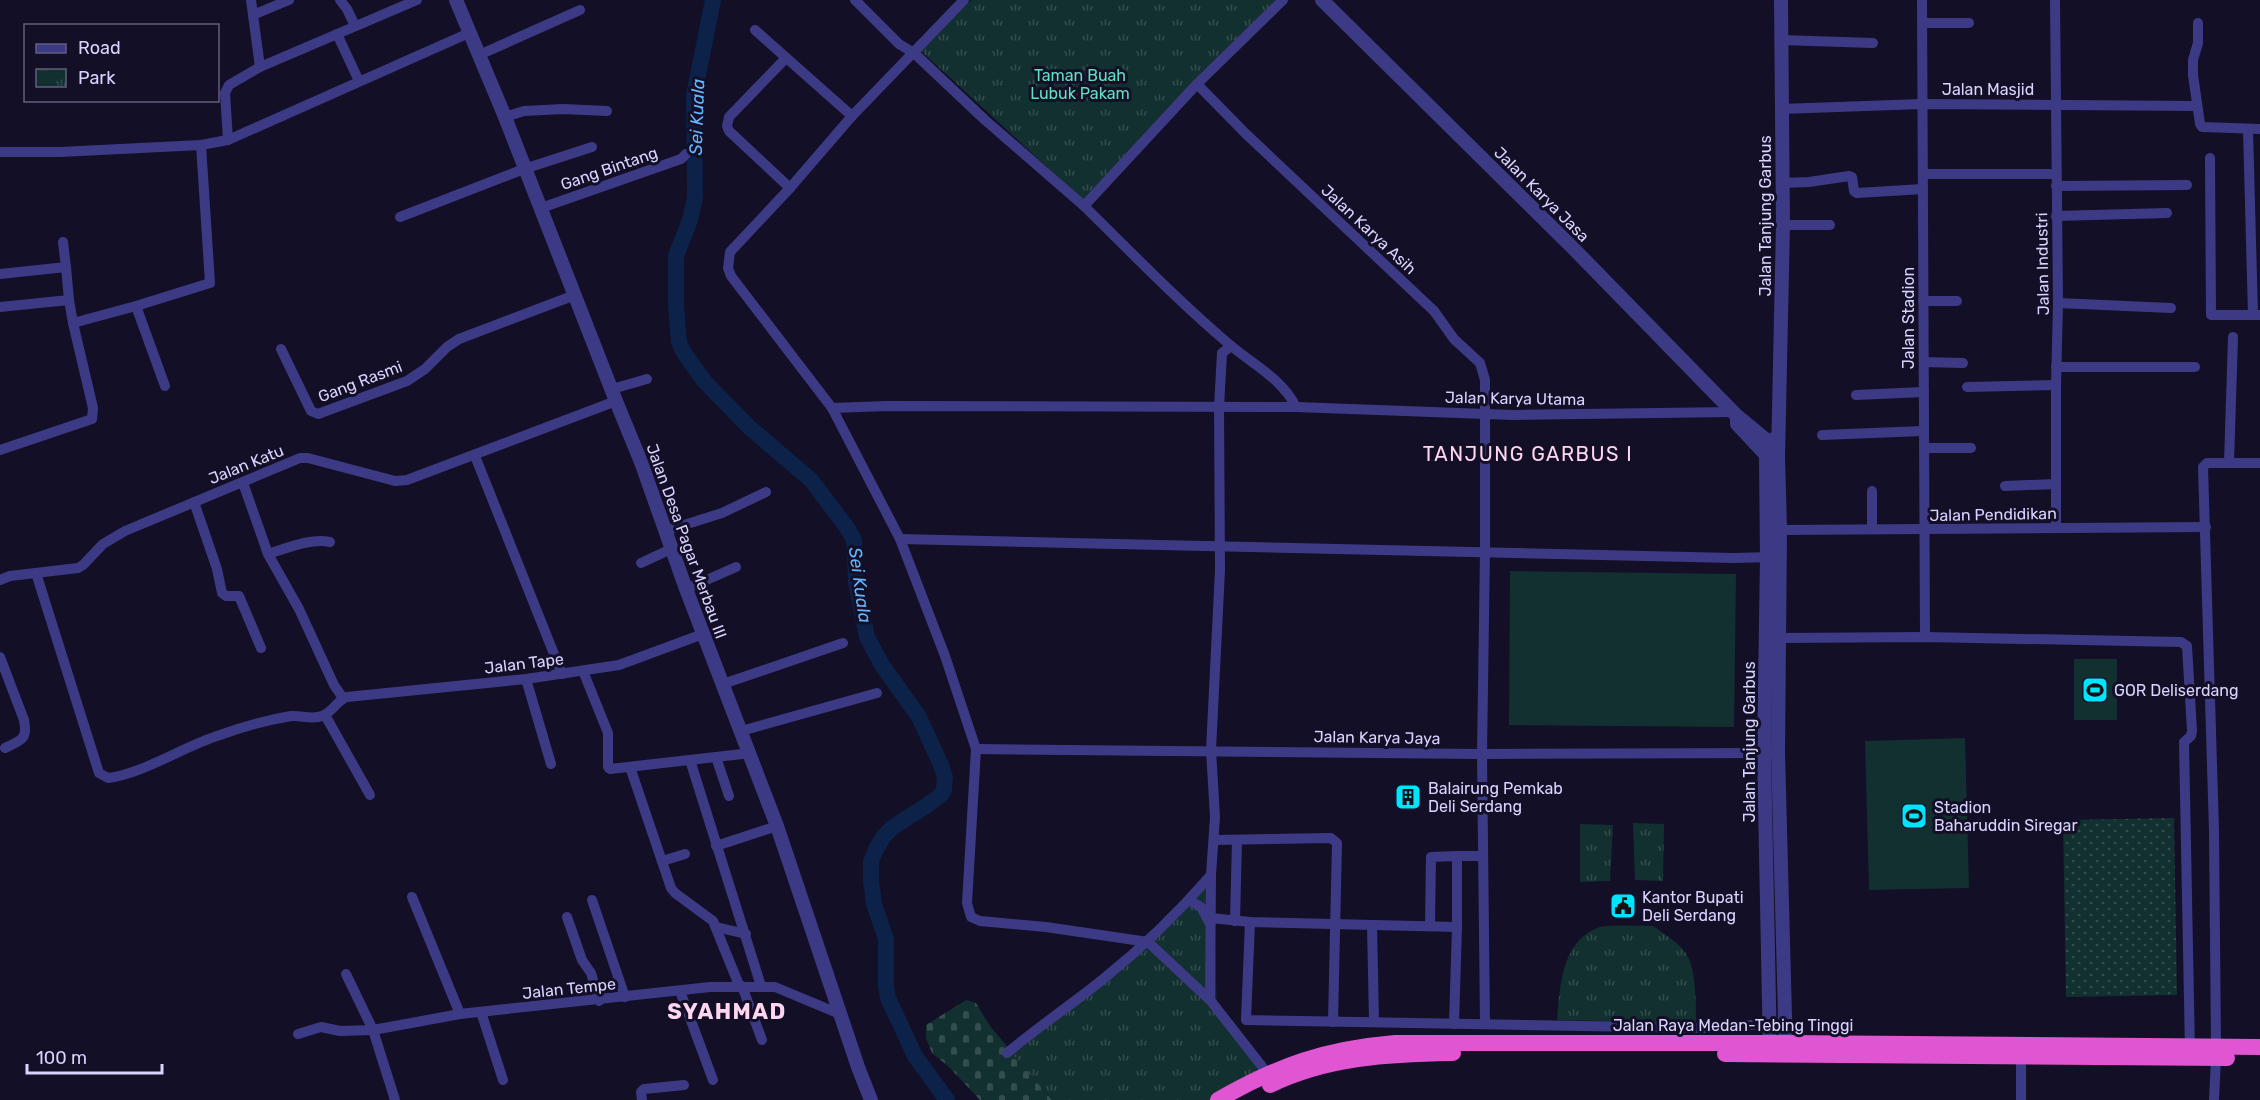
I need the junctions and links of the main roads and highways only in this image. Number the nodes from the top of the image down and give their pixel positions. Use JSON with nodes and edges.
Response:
{"nodes":[{"id":1,"x":2260,"y":1047,"type":"edge"},
{"id":2,"x":1778,"y":1048,"type":"junction"},
{"id":3,"x":2203,"y":1052,"type":"junction"},
{"id":4,"x":2260,"y":1059,"type":"edge"},
{"id":5,"x":1218,"y":1100,"type":"edge"},
{"id":6,"x":1240,"y":1100,"type":"edge"}],
"edges":[{"from":1,"to":3,"type":"highway","name":"Jalan Raya Medan-Tebing Tinggi"},
{"from":2,"to":3,"type":"highway","name":"Jalan Raya Medan-Tebing Tinggi"},
{"from":2,"to":3,"type":"highway","name":"Jalan Raya Medan-Tebing Tinggi"},
{"from":2,"to":5,"type":"highway","name":"Jalan Raya Medan-Tebing Tinggi"},
{"from":2,"to":6,"type":"highway","name":"Jalan Raya Medan-Tebing Tinggi"},
{"from":3,"to":4,"type":"highway","name":"Jalan Raya Medan-Tebing Tinggi"}]}
